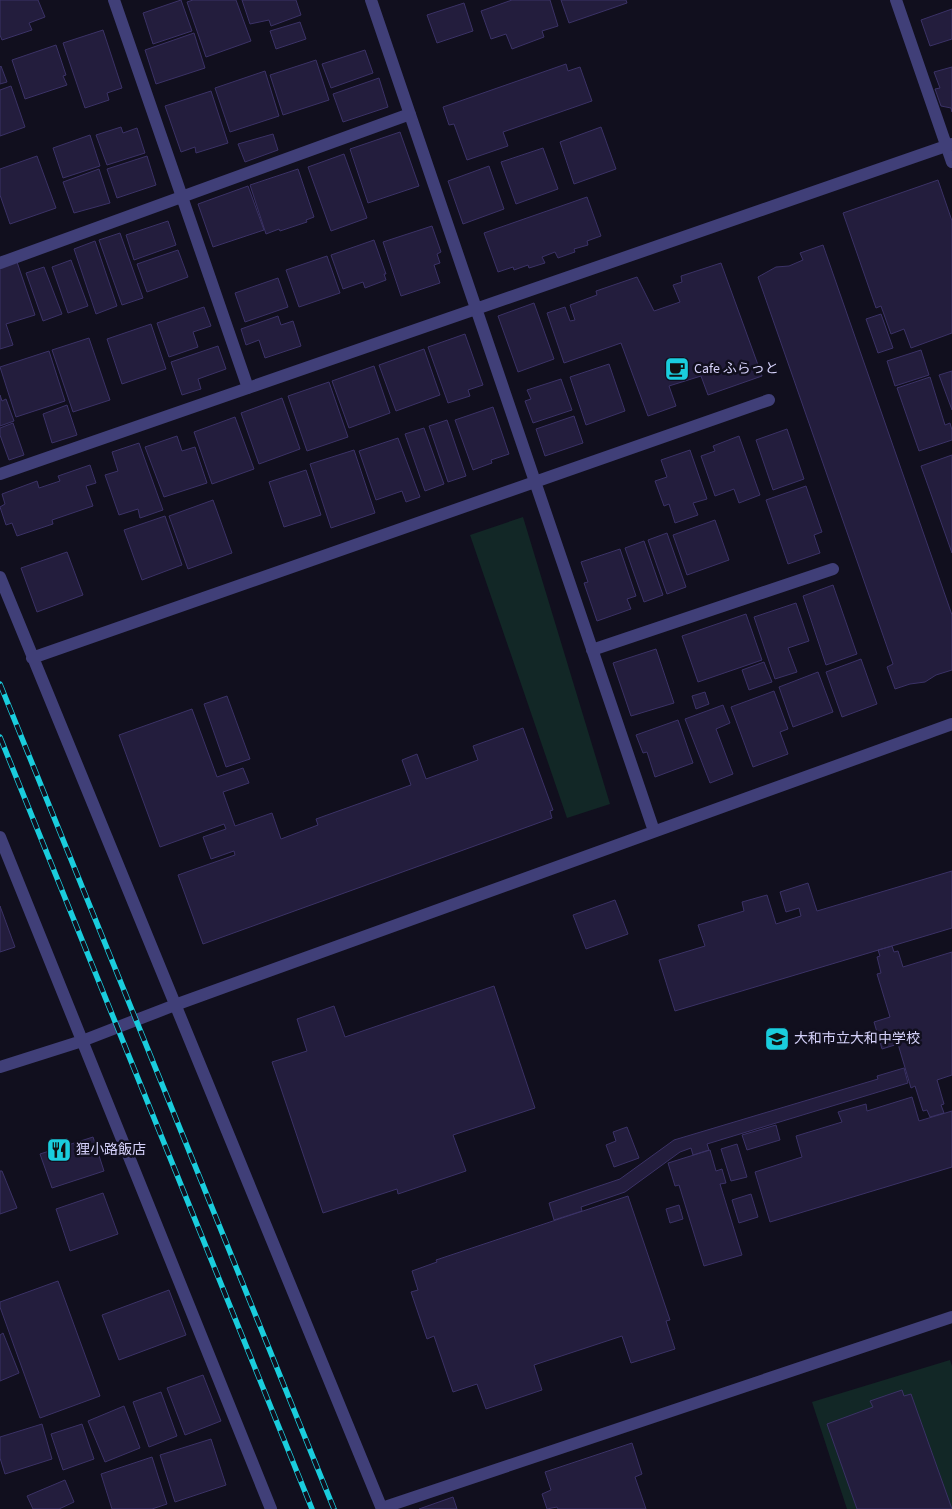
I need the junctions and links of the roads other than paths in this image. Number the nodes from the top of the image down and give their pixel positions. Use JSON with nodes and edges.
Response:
{"nodes":[{"id":1,"x":114,"y":0,"type":"edge"},
{"id":2,"x":371,"y":0,"type":"edge"},
{"id":3,"x":896,"y":0,"type":"edge"},
{"id":4,"x":410,"y":114,"type":"junction"},
{"id":5,"x":949,"y":145,"type":"edge"},
{"id":6,"x":952,"y":162,"type":"edge"},
{"id":7,"x":182,"y":197,"type":"junction"},
{"id":8,"x":0,"y":263,"type":"edge"},
{"id":9,"x":476,"y":310,"type":"junction"},
{"id":10,"x":248,"y":388,"type":"junction"},
{"id":11,"x":768,"y":400,"type":"dead end"},
{"id":12,"x":0,"y":474,"type":"edge"},
{"id":13,"x":535,"y":482,"type":"junction"},
{"id":14,"x":833,"y":569,"type":"dead end"},
{"id":15,"x":0,"y":577,"type":"edge"},
{"id":16,"x":592,"y":650,"type":"junction"},
{"id":17,"x":32,"y":658,"type":"junction"},
{"id":18,"x":952,"y":724,"type":"edge"},
{"id":19,"x":654,"y":831,"type":"junction"},
{"id":20,"x":0,"y":837,"type":"edge"},
{"id":21,"x":175,"y":1005,"type":"junction"},
{"id":22,"x":82,"y":1041,"type":"junction"},
{"id":23,"x":0,"y":1068,"type":"edge"},
{"id":24,"x":952,"y":1317,"type":"edge"},
{"id":25,"x":382,"y":1508,"type":"edge"},
{"id":26,"x":271,"y":1509,"type":"edge"}],
"edges":[{"from":1,"to":7,"type":"street"},
{"from":2,"to":4,"type":"street"},
{"from":3,"to":5,"type":"street"},
{"from":4,"to":7,"type":"street"},
{"from":4,"to":9,"type":"street"},
{"from":5,"to":6,"type":"street"},
{"from":5,"to":9,"type":"street"},
{"from":7,"to":8,"type":"street"},
{"from":7,"to":10,"type":"street"},
{"from":9,"to":10,"type":"street"},
{"from":9,"to":13,"type":"street"},
{"from":10,"to":12,"type":"street"},
{"from":11,"to":13,"type":"street"},
{"from":13,"to":16,"type":"street"},
{"from":13,"to":17,"type":"street"},
{"from":14,"to":16,"type":"street"},
{"from":15,"to":17,"type":"street"},
{"from":16,"to":19,"type":"street"},
{"from":17,"to":21,"type":"street"},
{"from":18,"to":19,"type":"street"},
{"from":19,"to":21,"type":"street"},
{"from":20,"to":22,"type":"street"},
{"from":21,"to":22,"type":"street"},
{"from":21,"to":25,"type":"street"},
{"from":22,"to":23,"type":"street"},
{"from":22,"to":26,"type":"street"},
{"from":24,"to":25,"type":"street"}]}
